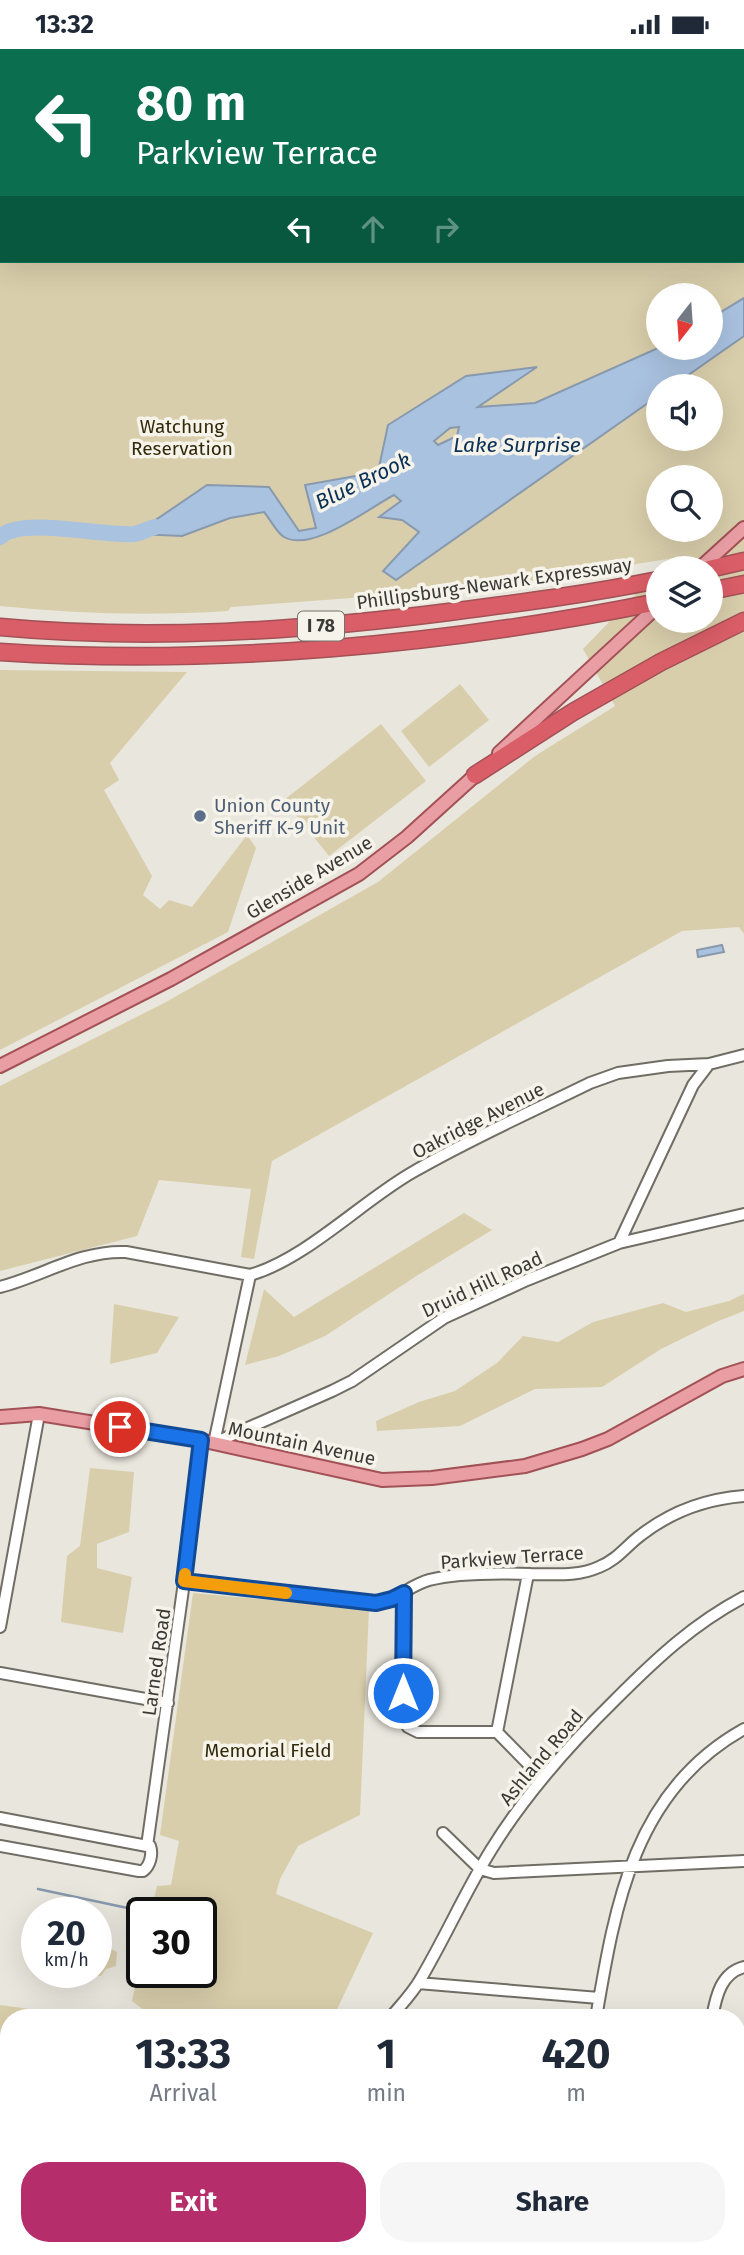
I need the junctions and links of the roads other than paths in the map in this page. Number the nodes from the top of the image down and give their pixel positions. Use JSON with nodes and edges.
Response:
{"nodes":[{"id":1,"x":744,"y":528,"type":"edge"},
{"id":2,"x":714,"y":556,"type":"edge"},
{"id":3,"x":744,"y":561,"type":"edge"},
{"id":4,"x":723,"y":566,"type":"edge"},
{"id":5,"x":646,"y":582,"type":"edge"},
{"id":6,"x":744,"y":584,"type":"edge"},
{"id":7,"x":723,"y":588,"type":"edge"},
{"id":8,"x":646,"y":606,"type":"edge"},
{"id":9,"x":646,"y":616,"type":"edge"},
{"id":10,"x":744,"y":621,"type":"edge"},
{"id":11,"x":0,"y":627,"type":"edge"},
{"id":12,"x":0,"y":652,"type":"edge"},
{"id":13,"x":475,"y":775,"type":"junction"},
{"id":14,"x":744,"y":1055,"type":"edge"},
{"id":15,"x":709,"y":1064,"type":"junction"},
{"id":16,"x":680,"y":1065,"type":"junction"},
{"id":17,"x":0,"y":1066,"type":"edge"},
{"id":18,"x":693,"y":1085,"type":"junction"},
{"id":19,"x":744,"y":1214,"type":"edge"},
{"id":20,"x":619,"y":1243,"type":"junction"},
{"id":21,"x":250,"y":1275,"type":"junction"},
{"id":22,"x":0,"y":1287,"type":"edge"},
{"id":23,"x":744,"y":1369,"type":"edge"},
{"id":24,"x":39,"y":1414,"type":"junction"},
{"id":25,"x":0,"y":1417,"type":"edge"},
{"id":26,"x":207,"y":1442,"type":"junction"},
{"id":27,"x":744,"y":1496,"type":"edge"},
{"id":28,"x":528,"y":1573,"type":"junction"},
{"id":29,"x":184,"y":1581,"type":"junction"},
{"id":30,"x":404,"y":1593,"type":"junction"},
{"id":31,"x":744,"y":1597,"type":"edge"},
{"id":32,"x":0,"y":1627,"type":"edge"},
{"id":33,"x":0,"y":1673,"type":"edge"},
{"id":34,"x":167,"y":1703,"type":"junction"},
{"id":35,"x":744,"y":1729,"type":"edge"},
{"id":36,"x":497,"y":1732,"type":"junction"},
{"id":37,"x":541,"y":1777,"type":"junction"},
{"id":38,"x":0,"y":1818,"type":"edge"},
{"id":39,"x":443,"y":1833,"type":"dead end"},
{"id":40,"x":0,"y":1846,"type":"edge"},
{"id":41,"x":147,"y":1846,"type":"junction"},
{"id":42,"x":744,"y":1861,"type":"edge"},
{"id":43,"x":629,"y":1867,"type":"junction"},
{"id":44,"x":480,"y":1869,"type":"junction"},
{"id":45,"x":744,"y":1967,"type":"edge"},
{"id":46,"x":418,"y":1983,"type":"junction"},
{"id":47,"x":599,"y":1998,"type":"junction"},
{"id":48,"x":397,"y":2009,"type":"edge"},
{"id":49,"x":597,"y":2009,"type":"edge"},
{"id":50,"x":715,"y":2009,"type":"edge"}],
"edges":[{"from":1,"to":2,"type":"main road"},
{"from":3,"to":4,"type":"highway"},
{"from":5,"to":11,"type":"highway","name":"Phillipsburg-Newark Expressway","number":"I 78"},
{"from":6,"to":7,"type":"highway"},
{"from":8,"to":12,"type":"highway","number":"I 78"},
{"from":9,"to":13,"type":"main road","name":"Glenside Avenue"},
{"from":10,"to":13,"type":"highway"},
{"from":13,"to":17,"type":"main road","name":"Glenside Avenue"},
{"from":14,"to":15,"type":"street","name":"Oakridge Avenue"},
{"from":15,"to":16,"type":"street","name":"Oakridge Avenue"},
{"from":15,"to":18,"type":"street"},
{"from":16,"to":18,"type":"street"},
{"from":16,"to":21,"type":"street","name":"Oakridge Avenue"},
{"from":18,"to":20,"type":"street"},
{"from":19,"to":20,"type":"street","name":"Druid Hill Road"},
{"from":20,"to":26,"type":"street","name":"Druid Hill Road"},
{"from":21,"to":22,"type":"street"},
{"from":21,"to":26,"type":"street","name":"Larned Road"},
{"from":23,"to":26,"type":"main road","name":"Mountain Avenue"},
{"from":24,"to":25,"type":"main road","name":"Mountain Avenue"},
{"from":24,"to":26,"type":"main road","name":"Mountain Avenue"},
{"from":24,"to":32,"type":"street"},
{"from":26,"to":29,"type":"street","name":"Larned Road"},
{"from":27,"to":28,"type":"street","name":"Parkview Terrace"},
{"from":28,"to":30,"type":"street","name":"Parkview Terrace"},
{"from":28,"to":36,"type":"street"},
{"from":29,"to":30,"type":"street","name":"Parkview Terrace"},
{"from":29,"to":34,"type":"street","name":"Larned Road"},
{"from":30,"to":36,"type":"street"},
{"from":31,"to":37,"type":"street","name":"Ashland Road"},
{"from":33,"to":34,"type":"street"},
{"from":34,"to":41,"type":"street","name":"Larned Road"},
{"from":35,"to":43,"type":"street"},
{"from":36,"to":37,"type":"street"},
{"from":37,"to":44,"type":"street","name":"Ashland Road"},
{"from":38,"to":41,"type":"street"},
{"from":39,"to":44,"type":"street"},
{"from":40,"to":41,"type":"street","name":"Larned Road"},
{"from":42,"to":43,"type":"street"},
{"from":43,"to":44,"type":"street"},
{"from":43,"to":47,"type":"street"},
{"from":44,"to":46,"type":"street","name":"Ashland Road"},
{"from":45,"to":50,"type":"street"},
{"from":46,"to":47,"type":"street"},
{"from":46,"to":48,"type":"street","name":"Ashland Road"},
{"from":47,"to":49,"type":"street"}]}
